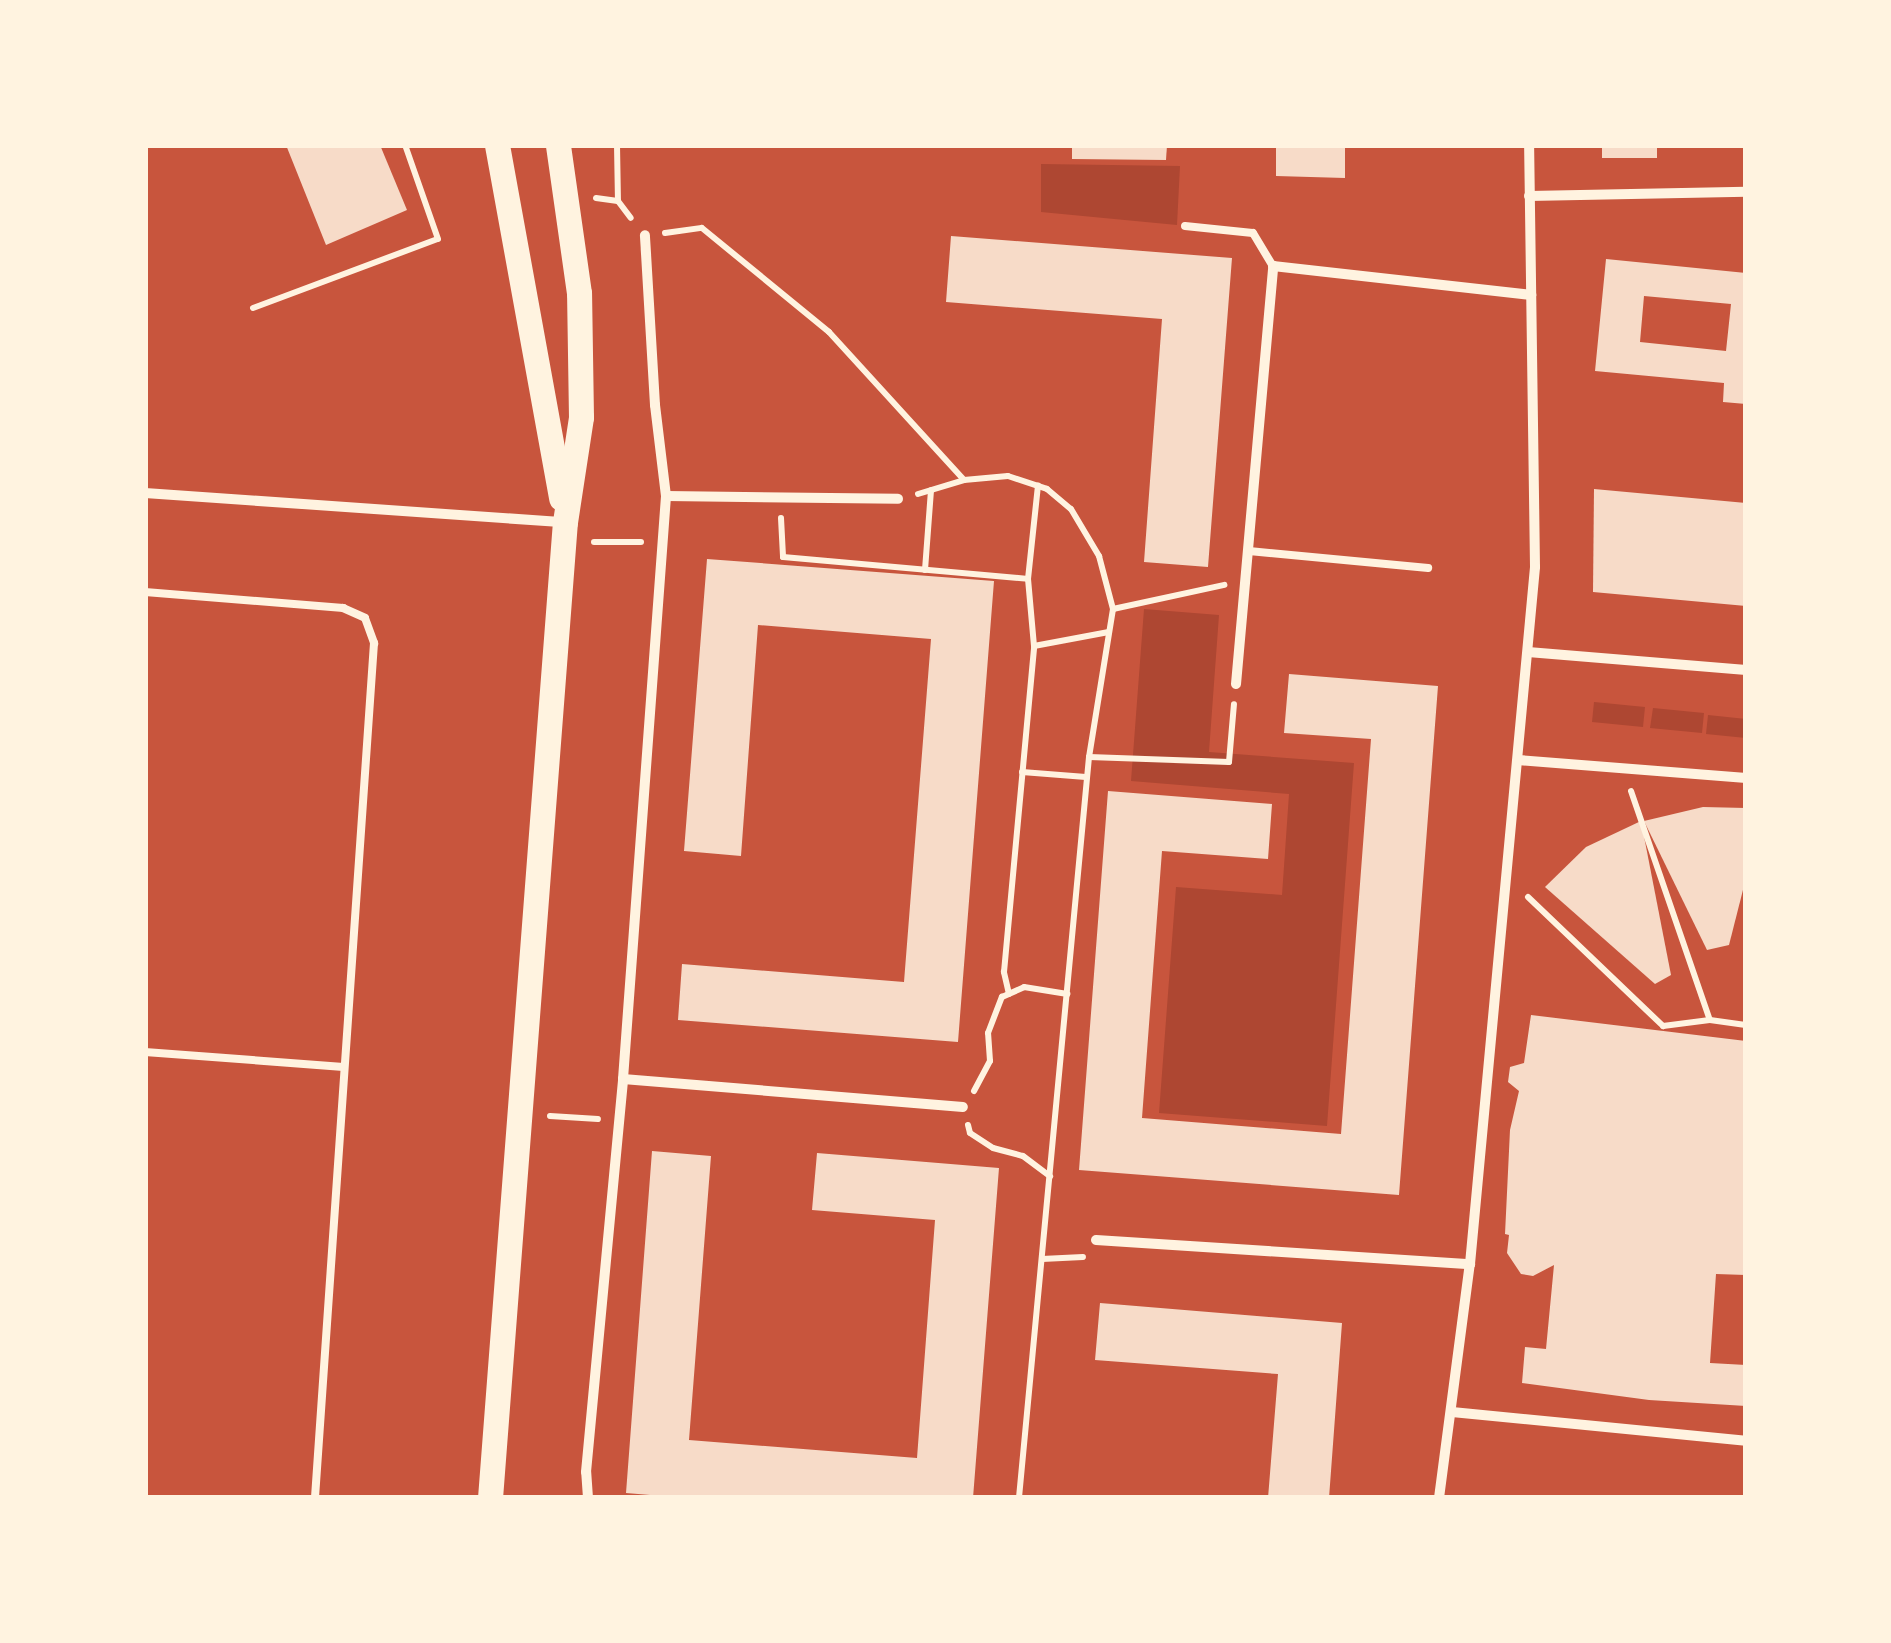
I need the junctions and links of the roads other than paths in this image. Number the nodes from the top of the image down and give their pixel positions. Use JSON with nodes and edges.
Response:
{"nodes":[{"id":1,"x":497,"y":145,"type":"edge"},
{"id":2,"x":558,"y":145,"type":"edge"},
{"id":3,"x":1529,"y":145,"type":"edge"},
{"id":4,"x":1746,"y":192,"type":"edge"},
{"id":5,"x":1529,"y":196,"type":"junction"},
{"id":6,"x":1185,"y":226,"type":"dead end"},
{"id":7,"x":644,"y":235,"type":"road end"},
{"id":8,"x":1273,"y":266,"type":"junction"},
{"id":9,"x":1531,"y":295,"type":"junction"},
{"id":10,"x":145,"y":494,"type":"edge"},
{"id":11,"x":666,"y":496,"type":"junction"},
{"id":12,"x":898,"y":499,"type":"road end"},
{"id":13,"x":565,"y":532,"type":"junction"},
{"id":14,"x":1250,"y":551,"type":"junction"},
{"id":15,"x":1428,"y":568,"type":"dead end"},
{"id":16,"x":145,"y":592,"type":"edge"},
{"id":17,"x":1528,"y":652,"type":"junction"},
{"id":18,"x":1746,"y":670,"type":"edge"},
{"id":19,"x":1236,"y":684,"type":"road end"},
{"id":20,"x":1518,"y":760,"type":"junction"},
{"id":21,"x":1746,"y":778,"type":"edge"},
{"id":22,"x":145,"y":1052,"type":"edge"},
{"id":23,"x":343,"y":1066,"type":"junction"},
{"id":24,"x":622,"y":1079,"type":"junction"},
{"id":25,"x":963,"y":1107,"type":"road end"},
{"id":26,"x":1096,"y":1240,"type":"road end"},
{"id":27,"x":1470,"y":1264,"type":"junction"},
{"id":28,"x":1452,"y":1412,"type":"junction"},
{"id":29,"x":1746,"y":1440,"type":"edge"},
{"id":30,"x":315,"y":1498,"type":"edge"},
{"id":31,"x":490,"y":1498,"type":"edge"},
{"id":32,"x":588,"y":1498,"type":"edge"},
{"id":33,"x":1439,"y":1498,"type":"edge"}],
"edges":[{"from":1,"to":13,"type":"main road"},
{"from":2,"to":13,"type":"main road"},
{"from":3,"to":5,"type":"street"},
{"from":4,"to":5,"type":"street"},
{"from":5,"to":9,"type":"street"},
{"from":6,"to":8,"type":"lane"},
{"from":7,"to":11,"type":"street"},
{"from":8,"to":9,"type":"street"},
{"from":8,"to":14,"type":"street"},
{"from":9,"to":17,"type":"street"},
{"from":10,"to":13,"type":"street"},
{"from":11,"to":12,"type":"street"},
{"from":11,"to":24,"type":"street"},
{"from":13,"to":31,"type":"main road"},
{"from":14,"to":15,"type":"lane"},
{"from":14,"to":19,"type":"street"},
{"from":16,"to":23,"type":"lane"},
{"from":17,"to":18,"type":"street"},
{"from":17,"to":20,"type":"street"},
{"from":20,"to":21,"type":"street"},
{"from":20,"to":27,"type":"street"},
{"from":22,"to":23,"type":"lane"},
{"from":23,"to":30,"type":"lane"},
{"from":24,"to":25,"type":"street"},
{"from":24,"to":32,"type":"street"},
{"from":26,"to":27,"type":"street"},
{"from":27,"to":28,"type":"street"},
{"from":28,"to":29,"type":"street"},
{"from":28,"to":33,"type":"street"}]}
